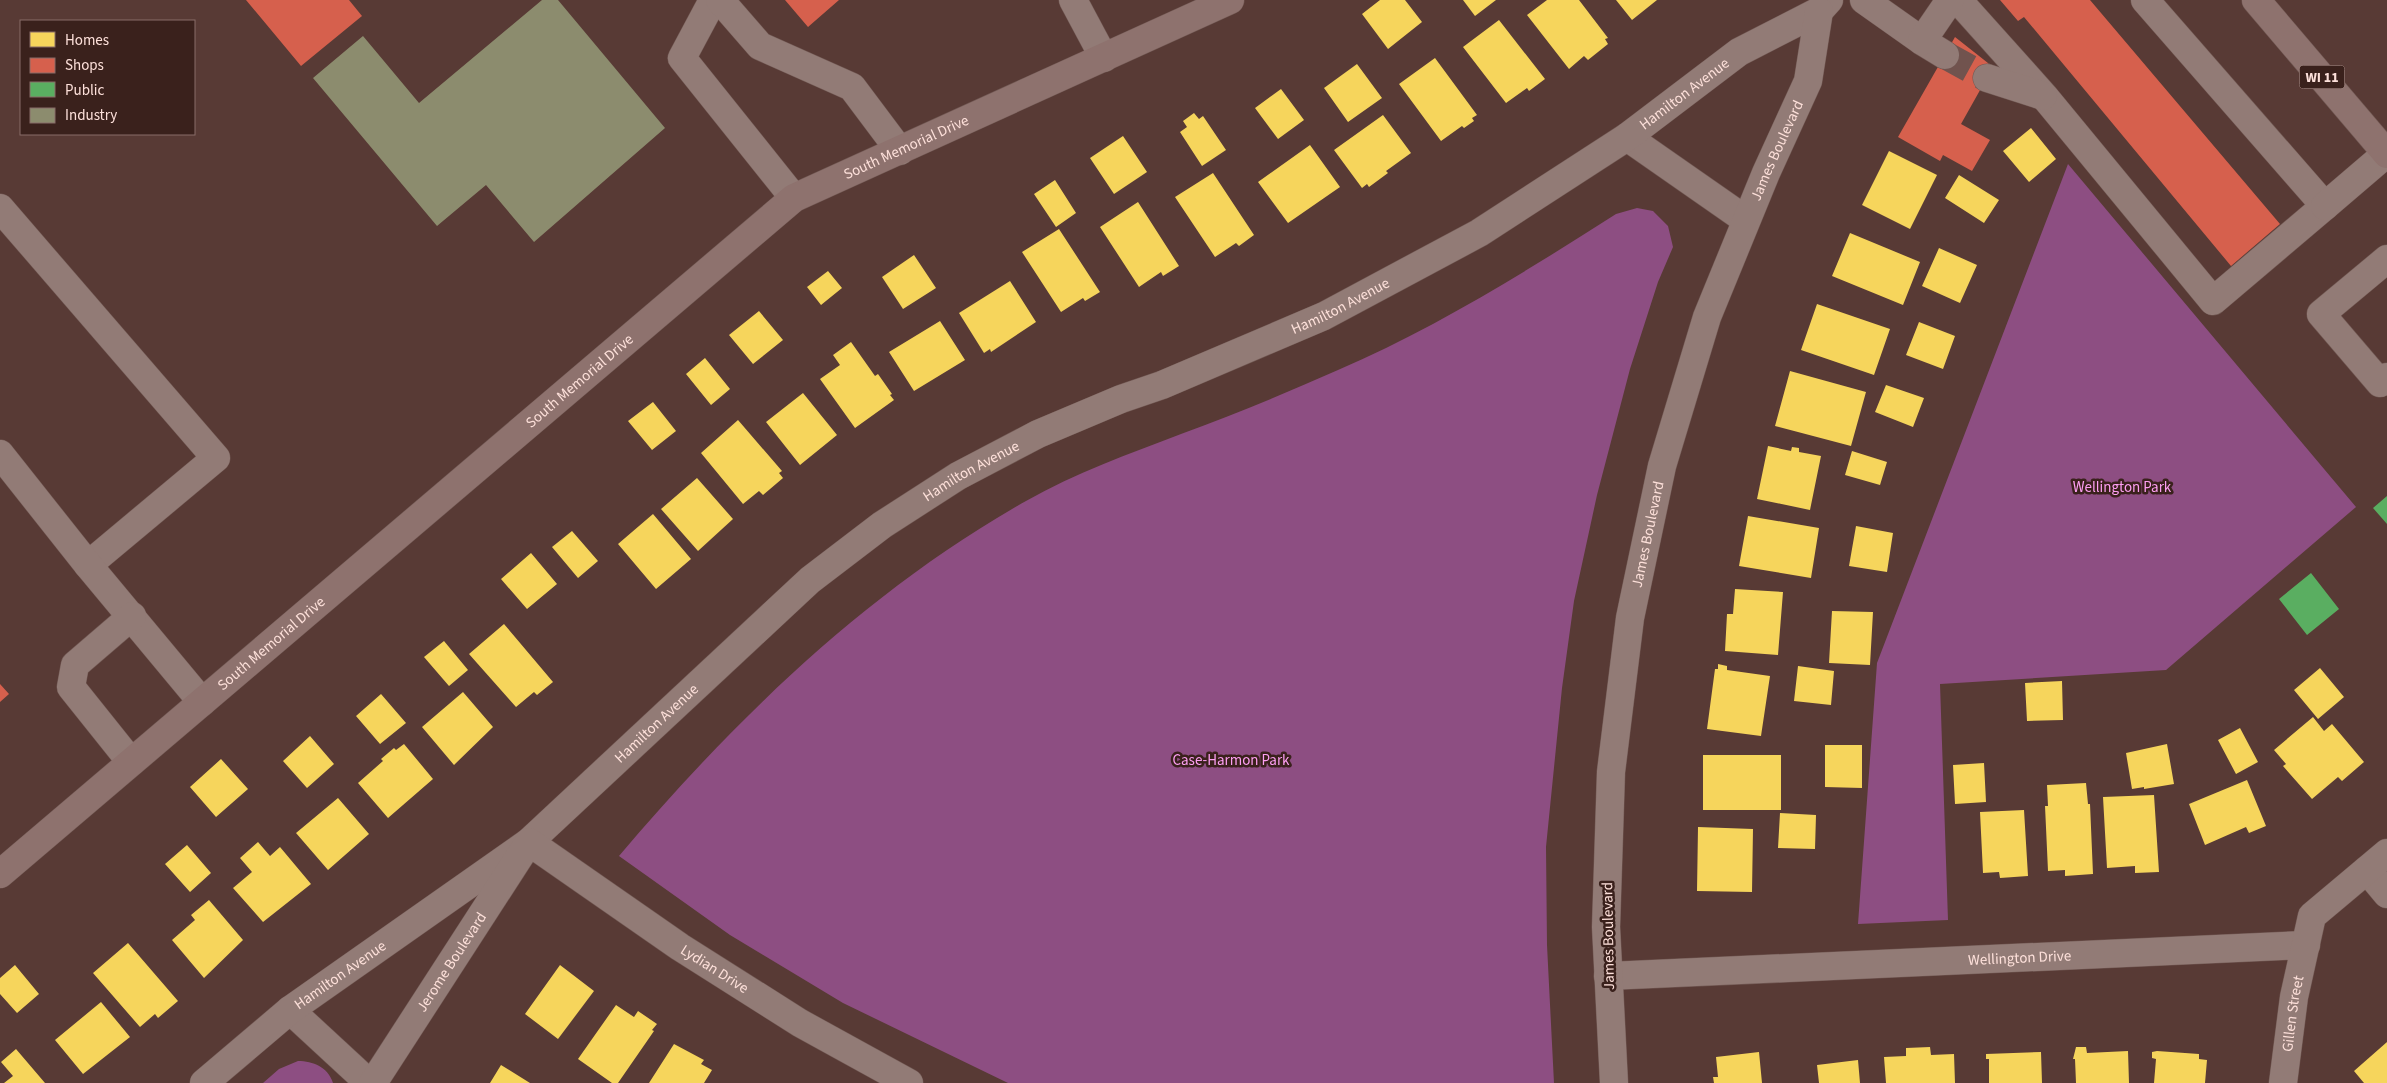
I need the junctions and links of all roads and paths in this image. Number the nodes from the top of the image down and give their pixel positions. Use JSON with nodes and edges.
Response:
{"nodes":[{"id":1,"x":713,"y":0,"type":"edge"},
{"id":2,"x":720,"y":0,"type":"edge"},
{"id":3,"x":1073,"y":0,"type":"edge"},
{"id":4,"x":1230,"y":0,"type":"edge"},
{"id":5,"x":1864,"y":0,"type":"edge"},
{"id":6,"x":1950,"y":0,"type":"edge"},
{"id":7,"x":1958,"y":0,"type":"edge"},
{"id":8,"x":2145,"y":0,"type":"edge"},
{"id":9,"x":2256,"y":0,"type":"edge"},
{"id":10,"x":1824,"y":5,"type":"edge"},
{"id":11,"x":1922,"y":41,"type":"junction"},
{"id":12,"x":1945,"y":55,"type":"tunnel mouth"},
{"id":13,"x":1104,"y":58,"type":"junction"},
{"id":14,"x":1987,"y":78,"type":"tunnel mouth"},
{"id":15,"x":2044,"y":96,"type":"junction"},
{"id":16,"x":1627,"y":138,"type":"junction"},
{"id":17,"x":900,"y":150,"type":"junction"},
{"id":18,"x":2387,"y":154,"type":"edge"},
{"id":19,"x":794,"y":198,"type":"junction"},
{"id":20,"x":2325,"y":206,"type":"junction"},
{"id":21,"x":0,"y":208,"type":"edge"},
{"id":22,"x":1746,"y":220,"type":"junction"},
{"id":23,"x":2387,"y":259,"type":"edge"},
{"id":24,"x":2387,"y":377,"type":"edge"},
{"id":25,"x":0,"y":454,"type":"edge"},
{"id":26,"x":88,"y":565,"type":"junction"},
{"id":27,"x":132,"y":616,"type":"junction"},
{"id":28,"x":202,"y":702,"type":"junction"},
{"id":29,"x":132,"y":762,"type":"junction"},
{"id":30,"x":528,"y":842,"type":"junction"},
{"id":31,"x":2387,"y":853,"type":"edge"},
{"id":32,"x":2367,"y":870,"type":"junction"},
{"id":33,"x":0,"y":874,"type":"edge"},
{"id":34,"x":2387,"y":894,"type":"edge"},
{"id":35,"x":2306,"y":944,"type":"junction"},
{"id":36,"x":1608,"y":976,"type":"junction"},
{"id":37,"x":290,"y":1010,"type":"junction"},
{"id":38,"x":204,"y":1083,"type":"edge"},
{"id":39,"x":369,"y":1083,"type":"edge"},
{"id":40,"x":373,"y":1083,"type":"edge"},
{"id":41,"x":909,"y":1083,"type":"edge"},
{"id":42,"x":1614,"y":1083,"type":"edge"},
{"id":43,"x":2283,"y":1083,"type":"edge"}],
"edges":[{"from":1,"to":19,"type":"street"},
{"from":2,"to":17,"type":"street"},
{"from":3,"to":13,"type":"street"},
{"from":4,"to":13,"type":"main road","name":"South Memorial Drive"},
{"from":5,"to":11,"type":"street"},
{"from":6,"to":11,"type":"street"},
{"from":7,"to":15,"type":"street"},
{"from":8,"to":20,"type":"street"},
{"from":9,"to":18,"type":"main road","number":"WI 11"},
{"from":10,"to":16,"type":"street","name":"Hamilton Avenue"},
{"from":10,"to":22,"type":"street","name":"James Boulevard"},
{"from":11,"to":12,"type":"street"},
{"from":13,"to":17,"type":"main road","name":"South Memorial Drive"},
{"from":14,"to":15,"type":"street"},
{"from":15,"to":20,"type":"street"},
{"from":16,"to":22,"type":"street"},
{"from":16,"to":30,"type":"street","name":"Hamilton Avenue"},
{"from":17,"to":19,"type":"main road","name":"South Memorial Drive"},
{"from":18,"to":20,"type":"street"},
{"from":19,"to":28,"type":"main road","name":"South Memorial Drive"},
{"from":21,"to":26,"type":"street"},
{"from":22,"to":36,"type":"street","name":"James Boulevard"},
{"from":23,"to":24,"type":"street"},
{"from":25,"to":26,"type":"street"},
{"from":26,"to":27,"type":"street"},
{"from":27,"to":28,"type":"street"},
{"from":27,"to":29,"type":"street"},
{"from":28,"to":29,"type":"main road","name":"South Memorial Drive"},
{"from":29,"to":33,"type":"main road","name":"South Memorial Drive"},
{"from":30,"to":37,"type":"street","name":"Hamilton Avenue"},
{"from":30,"to":40,"type":"street","name":"Jerome Boulevard"},
{"from":30,"to":41,"type":"street","name":"Lydian Drive"},
{"from":31,"to":32,"type":"street"},
{"from":32,"to":34,"type":"street"},
{"from":32,"to":35,"type":"street"},
{"from":35,"to":36,"type":"street","name":"Wellington Drive"},
{"from":35,"to":43,"type":"street","name":"Gillen Street"},
{"from":36,"to":42,"type":"street","name":"James Boulevard"},
{"from":37,"to":38,"type":"street","name":"Hamilton Avenue"},
{"from":37,"to":39,"type":"street"}]}
